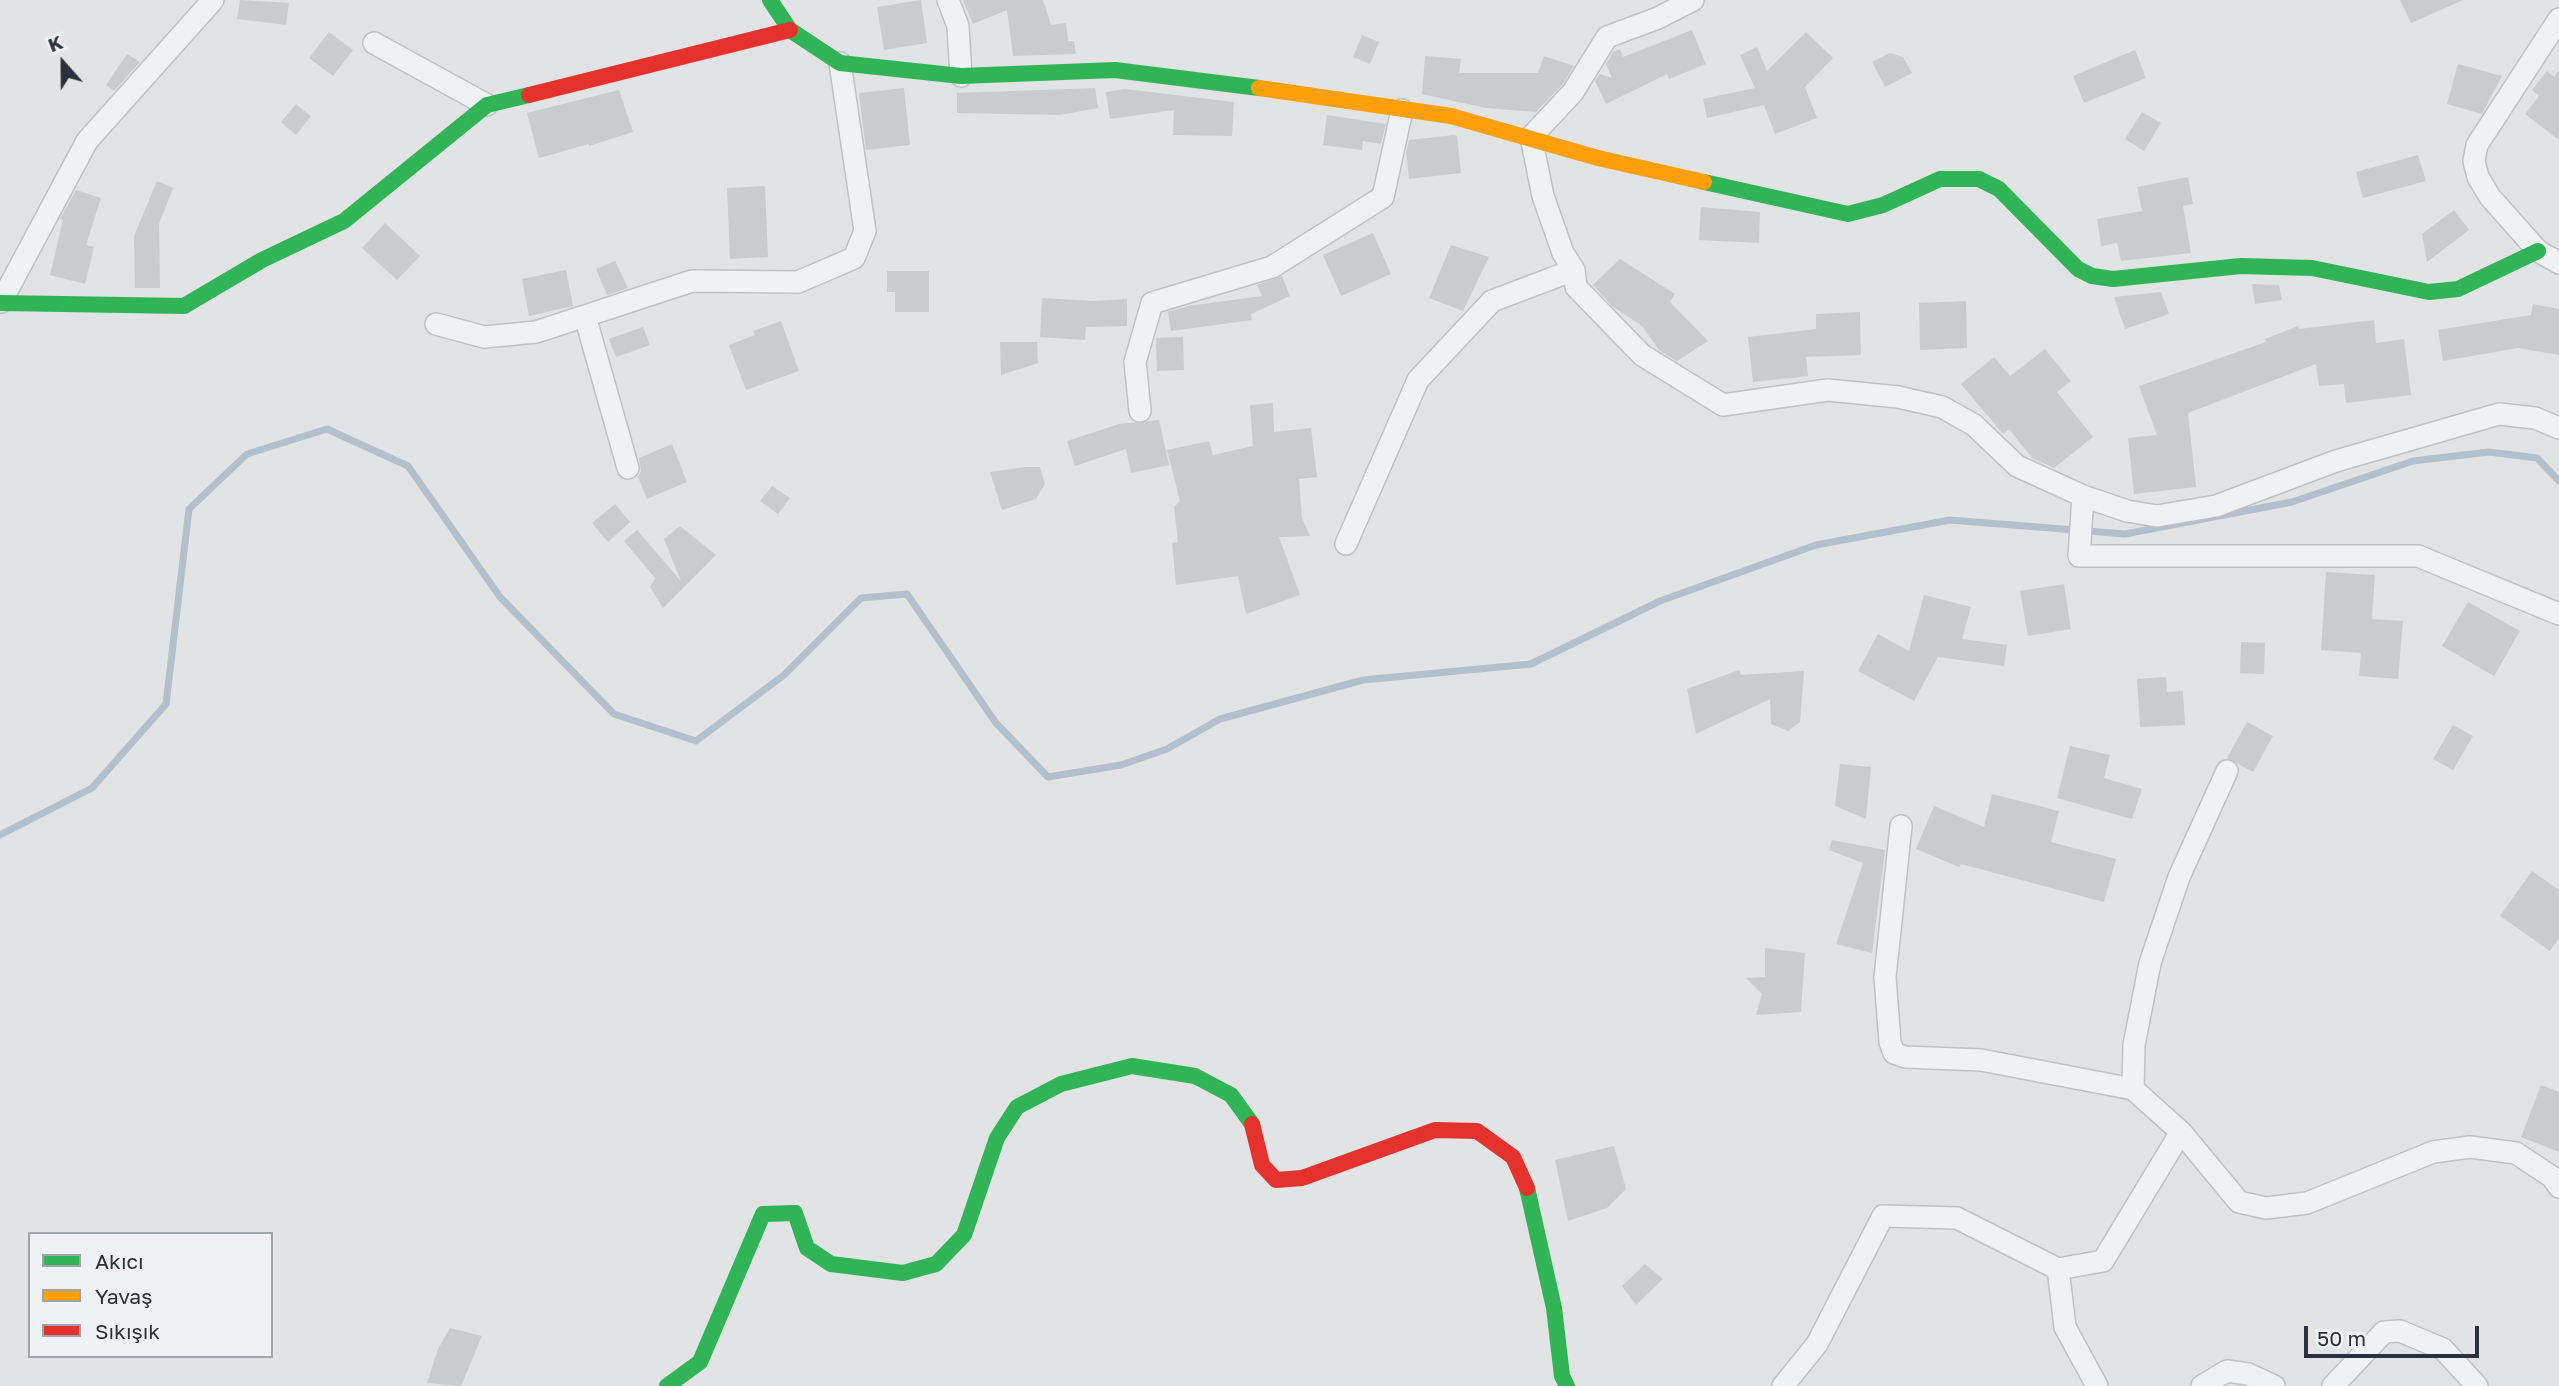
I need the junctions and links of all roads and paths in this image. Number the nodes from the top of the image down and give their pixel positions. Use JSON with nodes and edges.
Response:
{"nodes":[{"id":1,"x":213,"y":0,"type":"edge"},
{"id":2,"x":770,"y":0,"type":"edge"},
{"id":3,"x":948,"y":0,"type":"edge"},
{"id":4,"x":1693,"y":0,"type":"edge"},
{"id":5,"x":2559,"y":19,"type":"edge"},
{"id":6,"x":790,"y":30,"type":"junction"},
{"id":7,"x":374,"y":43,"type":"dead end"},
{"id":8,"x":840,"y":63,"type":"junction"},
{"id":9,"x":961,"y":76,"type":"junction"},
{"id":10,"x":487,"y":105,"type":"junction"},
{"id":11,"x":1402,"y":110,"type":"junction"},
{"id":12,"x":1531,"y":137,"type":"junction"},
{"id":13,"x":2538,"y":251,"type":"junction"},
{"id":14,"x":2559,"y":263,"type":"edge"},
{"id":15,"x":1573,"y":270,"type":"junction"},
{"id":16,"x":1,"y":302,"type":"edge"},
{"id":17,"x":585,"y":316,"type":"junction"},
{"id":18,"x":436,"y":324,"type":"dead end"},
{"id":19,"x":1140,"y":411,"type":"dead end"},
{"id":20,"x":2559,"y":428,"type":"edge"},
{"id":21,"x":628,"y":468,"type":"dead end"},
{"id":22,"x":2083,"y":496,"type":"junction"},
{"id":23,"x":1346,"y":544,"type":"dead end"},
{"id":24,"x":2559,"y":614,"type":"edge"},
{"id":25,"x":2227,"y":771,"type":"dead end"},
{"id":26,"x":1901,"y":826,"type":"dead end"},
{"id":27,"x":2133,"y":1089,"type":"junction"},
{"id":28,"x":2181,"y":1132,"type":"junction"},
{"id":29,"x":2559,"y":1187,"type":"edge"},
{"id":30,"x":2058,"y":1269,"type":"junction"},
{"id":31,"x":667,"y":1386,"type":"edge"},
{"id":32,"x":1567,"y":1386,"type":"edge"},
{"id":33,"x":1783,"y":1386,"type":"edge"},
{"id":34,"x":2097,"y":1386,"type":"edge"},
{"id":35,"x":2202,"y":1386,"type":"edge"},
{"id":36,"x":2274,"y":1386,"type":"edge"},
{"id":37,"x":2333,"y":1386,"type":"edge"},
{"id":38,"x":2477,"y":1386,"type":"edge"}],
"edges":[{"from":1,"to":16,"type":"street"},
{"from":2,"to":6,"type":"street"},
{"from":3,"to":9,"type":"street"},
{"from":4,"to":12,"type":"street"},
{"from":5,"to":13,"type":"street"},
{"from":6,"to":8,"type":"street"},
{"from":6,"to":10,"type":"street"},
{"from":7,"to":10,"type":"street"},
{"from":8,"to":9,"type":"street"},
{"from":8,"to":17,"type":"street"},
{"from":9,"to":11,"type":"street"},
{"from":10,"to":16,"type":"street"},
{"from":11,"to":12,"type":"street"},
{"from":11,"to":19,"type":"street"},
{"from":12,"to":13,"type":"street"},
{"from":12,"to":15,"type":"street"},
{"from":13,"to":14,"type":"street"},
{"from":15,"to":22,"type":"street"},
{"from":15,"to":23,"type":"street"},
{"from":17,"to":18,"type":"street"},
{"from":17,"to":21,"type":"street"},
{"from":20,"to":22,"type":"street"},
{"from":22,"to":24,"type":"street"},
{"from":25,"to":27,"type":"street"},
{"from":26,"to":27,"type":"street"},
{"from":27,"to":28,"type":"street"},
{"from":28,"to":29,"type":"street"},
{"from":28,"to":30,"type":"street"},
{"from":30,"to":33,"type":"street"},
{"from":30,"to":34,"type":"street"},
{"from":31,"to":32,"type":"street"},
{"from":35,"to":36,"type":"street"},
{"from":37,"to":38,"type":"street"}]}
